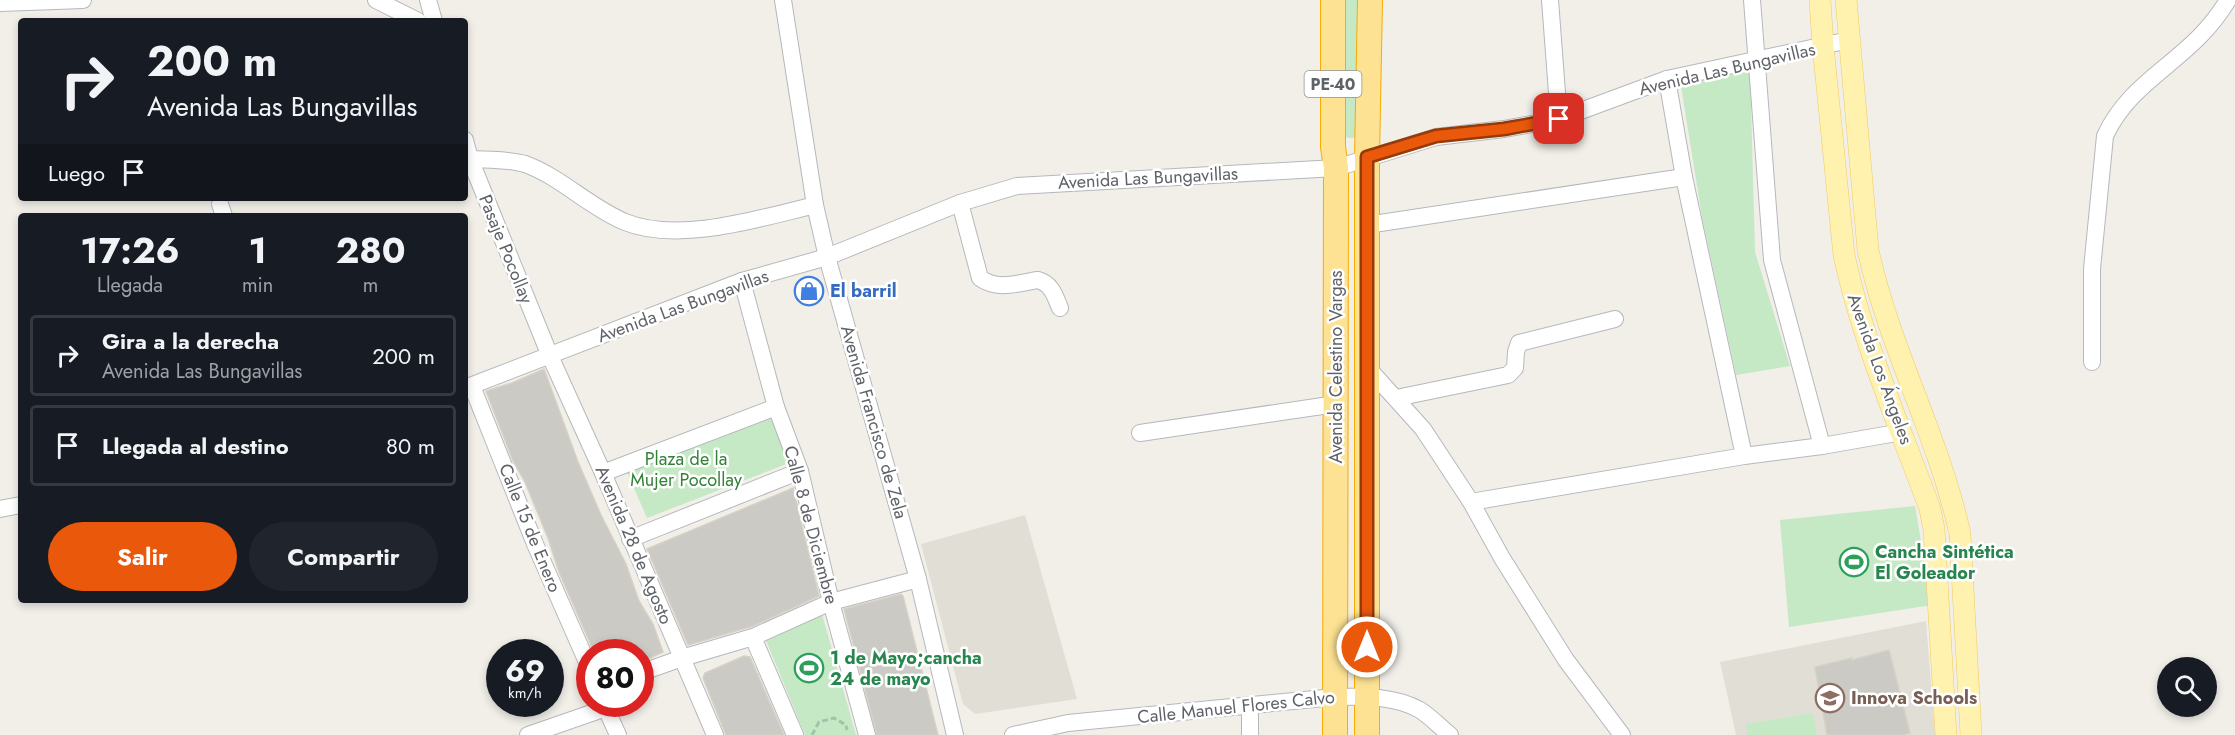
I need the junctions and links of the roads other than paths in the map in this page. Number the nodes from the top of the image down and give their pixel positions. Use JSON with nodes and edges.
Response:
{"nodes":[{"id":1,"x":83,"y":0,"type":"edge"},
{"id":2,"x":376,"y":0,"type":"edge"},
{"id":3,"x":428,"y":0,"type":"edge"},
{"id":4,"x":783,"y":0,"type":"edge"},
{"id":5,"x":1333,"y":0,"type":"edge"},
{"id":6,"x":1370,"y":0,"type":"edge"},
{"id":7,"x":1551,"y":0,"type":"edge"},
{"id":8,"x":1752,"y":0,"type":"edge"},
{"id":9,"x":1820,"y":0,"type":"edge"},
{"id":10,"x":1846,"y":0,"type":"edge"},
{"id":11,"x":2228,"y":0,"type":"edge"},
{"id":12,"x":0,"y":3,"type":"edge"},
{"id":13,"x":412,"y":18,"type":"edge"},
{"id":14,"x":433,"y":18,"type":"edge"},
{"id":15,"x":1849,"y":40,"type":"junction"},
{"id":16,"x":1822,"y":46,"type":"junction"},
{"id":17,"x":1756,"y":59,"type":"junction"},
{"id":18,"x":1667,"y":79,"type":"junction"},
{"id":19,"x":1559,"y":119,"type":"junction"},
{"id":20,"x":468,"y":151,"type":"edge"},
{"id":21,"x":1367,"y":157,"type":"junction"},
{"id":22,"x":470,"y":159,"type":"junction"},
{"id":23,"x":1336,"y":168,"type":"junction"},
{"id":24,"x":1684,"y":177,"type":"junction"},
{"id":25,"x":960,"y":203,"type":"junction"},
{"id":26,"x":815,"y":205,"type":"junction"},
{"id":27,"x":1367,"y":225,"type":"junction"},
{"id":28,"x":827,"y":257,"type":"junction"},
{"id":29,"x":742,"y":281,"type":"junction"},
{"id":30,"x":1060,"y":308,"type":"dead end"},
{"id":31,"x":1615,"y":319,"type":"dead end"},
{"id":32,"x":1367,"y":327,"type":"junction"},
{"id":33,"x":1336,"y":329,"type":"junction"},
{"id":34,"x":550,"y":356,"type":"junction"},
{"id":35,"x":2092,"y":362,"type":"dead end"},
{"id":36,"x":1367,"y":367,"type":"junction"},
{"id":37,"x":468,"y":387,"type":"edge"},
{"id":38,"x":1396,"y":398,"type":"junction"},
{"id":39,"x":1336,"y":404,"type":"junction"},
{"id":40,"x":776,"y":407,"type":"junction"},
{"id":41,"x":1902,"y":432,"type":"junction"},
{"id":42,"x":1140,"y":433,"type":"dead end"},
{"id":43,"x":1822,"y":446,"type":"junction"},
{"id":44,"x":1743,"y":456,"type":"junction"},
{"id":45,"x":800,"y":471,"type":"junction"},
{"id":46,"x":603,"y":473,"type":"junction"},
{"id":47,"x":1947,"y":487,"type":"junction"},
{"id":48,"x":1925,"y":494,"type":"junction"},
{"id":49,"x":1471,"y":502,"type":"junction"},
{"id":50,"x":18,"y":506,"type":"edge"},
{"id":51,"x":0,"y":509,"type":"edge"},
{"id":52,"x":630,"y":539,"type":"junction"},
{"id":53,"x":918,"y":579,"type":"junction"},
{"id":54,"x":831,"y":602,"type":"junction"},
{"id":55,"x":753,"y":637,"type":"junction"},
{"id":56,"x":577,"y":639,"type":"edge"},
{"id":57,"x":682,"y":658,"type":"junction"},
{"id":58,"x":654,"y":668,"type":"edge"},
{"id":59,"x":1367,"y":696,"type":"junction"},
{"id":60,"x":1335,"y":697,"type":"junction"},
{"id":61,"x":1250,"y":706,"type":"junction"},
{"id":62,"x":576,"y":717,"type":"edge"},
{"id":63,"x":610,"y":717,"type":"edge"},
{"id":64,"x":1070,"y":729,"type":"edge"},
{"id":65,"x":528,"y":735,"type":"edge"},
{"id":66,"x":618,"y":735,"type":"edge"},
{"id":67,"x":715,"y":735,"type":"edge"},
{"id":68,"x":795,"y":735,"type":"edge"},
{"id":69,"x":867,"y":735,"type":"edge"},
{"id":70,"x":955,"y":735,"type":"edge"},
{"id":71,"x":1013,"y":735,"type":"edge"},
{"id":72,"x":1250,"y":735,"type":"edge"},
{"id":73,"x":1335,"y":735,"type":"edge"},
{"id":74,"x":1367,"y":735,"type":"edge"},
{"id":75,"x":1450,"y":735,"type":"edge"},
{"id":76,"x":1622,"y":735,"type":"edge"},
{"id":77,"x":1946,"y":735,"type":"edge"},
{"id":78,"x":1971,"y":735,"type":"edge"}],
"edges":[{"from":1,"to":12,"type":"street"},
{"from":2,"to":13,"type":"street"},
{"from":3,"to":14,"type":"street"},
{"from":4,"to":26,"type":"street","name":"Avenida Francisco de Zela"},
{"from":5,"to":23,"type":"highway","name":"Avenida Celestino Vargas","number":"PE-40"},
{"from":6,"to":21,"type":"highway","name":"Avenida Celestino Vargas","number":"PE-40"},
{"from":7,"to":19,"type":"street"},
{"from":8,"to":17,"type":"street"},
{"from":9,"to":16,"type":"main road","name":"Avenida Los Ángeles"},
{"from":10,"to":15,"type":"main road","name":"Avenida Los Ángeles"},
{"from":11,"to":35,"type":"street"},
{"from":15,"to":16,"type":"street","name":"Avenida Las Bungavillas"},
{"from":15,"to":47,"type":"main road","name":"Avenida Los Ángeles"},
{"from":16,"to":17,"type":"street","name":"Avenida Las Bungavillas"},
{"from":16,"to":41,"type":"main road","name":"Avenida Los Ángeles"},
{"from":17,"to":18,"type":"street","name":"Avenida Las Bungavillas"},
{"from":17,"to":43,"type":"street"},
{"from":18,"to":19,"type":"street","name":"Avenida Las Bungavillas"},
{"from":18,"to":24,"type":"street"},
{"from":19,"to":21,"type":"street","name":"Avenida Las Bungavillas"},
{"from":20,"to":22,"type":"street","name":"Pasaje Pocollay"},
{"from":21,"to":23,"type":"street","name":"Avenida Las Bungavillas"},
{"from":21,"to":27,"type":"highway","name":"Avenida Celestino Vargas","number":"PE-40"},
{"from":22,"to":26,"type":"street"},
{"from":22,"to":34,"type":"street","name":"Pasaje Pocollay"},
{"from":23,"to":25,"type":"street","name":"Avenida Las Bungavillas"},
{"from":23,"to":33,"type":"highway","name":"Avenida Celestino Vargas","number":"PE-40"},
{"from":24,"to":27,"type":"street"},
{"from":24,"to":44,"type":"street"},
{"from":25,"to":28,"type":"street","name":"Avenida Las Bungavillas"},
{"from":25,"to":30,"type":"street"},
{"from":26,"to":28,"type":"street","name":"Avenida Francisco de Zela"},
{"from":27,"to":32,"type":"highway","name":"Avenida Celestino Vargas","number":"PE-40"},
{"from":28,"to":29,"type":"street","name":"Avenida Las Bungavillas"},
{"from":28,"to":53,"type":"street","name":"Avenida Francisco de Zela"},
{"from":29,"to":34,"type":"street","name":"Avenida Las Bungavillas"},
{"from":29,"to":40,"type":"street","name":"Calle 8 de Diciembre"},
{"from":31,"to":38,"type":"street"},
{"from":32,"to":33,"type":"highway"},
{"from":32,"to":36,"type":"highway","name":"Avenida Celestino Vargas","number":"PE-40"},
{"from":33,"to":39,"type":"highway","name":"Avenida Celestino Vargas","number":"PE-40"},
{"from":34,"to":37,"type":"street","name":"Avenida Las Bungavillas"},
{"from":34,"to":46,"type":"street","name":"Avenida 28 de Agosto"},
{"from":36,"to":38,"type":"street"},
{"from":36,"to":59,"type":"highway","name":"Avenida Celestino Vargas","number":"PE-40"},
{"from":37,"to":56,"type":"street","name":"Calle 15 de Enero"},
{"from":38,"to":49,"type":"street"},
{"from":39,"to":42,"type":"street"},
{"from":39,"to":60,"type":"highway","name":"Avenida Celestino Vargas","number":"PE-40"},
{"from":40,"to":45,"type":"street","name":"Calle 8 de Diciembre"},
{"from":40,"to":46,"type":"street"},
{"from":41,"to":43,"type":"street"},
{"from":41,"to":48,"type":"main road","name":"Avenida Los Ángeles"},
{"from":43,"to":44,"type":"street"},
{"from":44,"to":49,"type":"street"},
{"from":45,"to":52,"type":"street"},
{"from":45,"to":54,"type":"street","name":"Calle 8 de Diciembre"},
{"from":46,"to":52,"type":"street","name":"Avenida 28 de Agosto"},
{"from":47,"to":48,"type":"main road"},
{"from":47,"to":78,"type":"main road","name":"Avenida Los Ángeles"},
{"from":48,"to":77,"type":"main road","name":"Avenida Los Ángeles"},
{"from":49,"to":76,"type":"street"},
{"from":50,"to":51,"type":"street"},
{"from":52,"to":57,"type":"street","name":"Avenida 28 de Agosto"},
{"from":53,"to":54,"type":"street"},
{"from":53,"to":70,"type":"street","name":"Avenida Francisco de Zela"},
{"from":54,"to":55,"type":"street"},
{"from":54,"to":69,"type":"street","name":"Calle 8 de Diciembre"},
{"from":55,"to":57,"type":"street"},
{"from":55,"to":68,"type":"street"},
{"from":57,"to":58,"type":"street"},
{"from":57,"to":67,"type":"street","name":"Avenida 28 de Agosto"},
{"from":59,"to":60,"type":"street","name":"Calle Manuel Flores Calvo"},
{"from":59,"to":74,"type":"highway","name":"Avenida Celestino Vargas","number":"PE-40"},
{"from":59,"to":75,"type":"street","name":"Calle Manuel Flores Calvo"},
{"from":60,"to":61,"type":"street","name":"Calle Manuel Flores Calvo"},
{"from":60,"to":73,"type":"highway","name":"Avenida Celestino Vargas","number":"PE-40"},
{"from":61,"to":64,"type":"street","name":"Calle Manuel Flores Calvo"},
{"from":61,"to":72,"type":"street"},
{"from":62,"to":65,"type":"street"},
{"from":63,"to":66,"type":"street"},
{"from":64,"to":71,"type":"street","name":"Calle Manuel Flores Calvo"}]}
